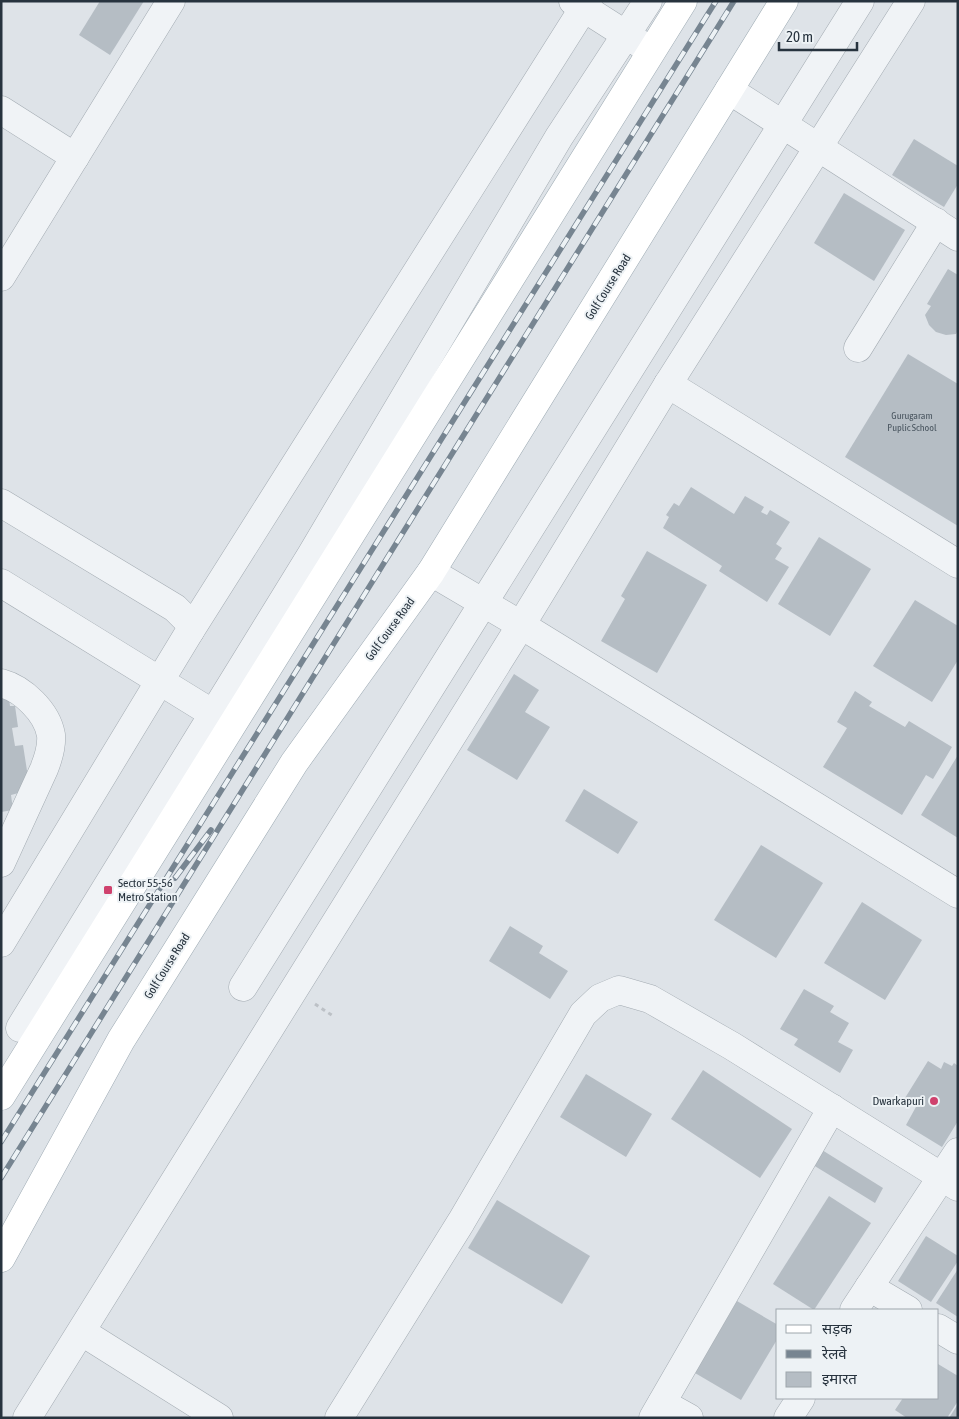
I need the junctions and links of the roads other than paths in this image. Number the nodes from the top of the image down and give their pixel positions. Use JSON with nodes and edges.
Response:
{"nodes":[{"id":1,"x":171,"y":1,"type":"edge"},
{"id":2,"x":648,"y":1,"type":"edge"},
{"id":3,"x":682,"y":1,"type":"edge"},
{"id":4,"x":784,"y":1,"type":"edge"},
{"id":5,"x":860,"y":1,"type":"edge"},
{"id":6,"x":911,"y":1,"type":"edge"},
{"id":7,"x":582,"y":4,"type":"edge"},
{"id":8,"x":626,"y":35,"type":"junction"},
{"id":9,"x":652,"y":52,"type":"junction"},
{"id":10,"x":729,"y":90,"type":"junction"},
{"id":11,"x":1,"y":110,"type":"edge"},
{"id":12,"x":783,"y":124,"type":"junction"},
{"id":13,"x":819,"y":146,"type":"junction"},
{"id":14,"x":75,"y":157,"type":"junction"},
{"id":15,"x":936,"y":222,"type":"junction"},
{"id":16,"x":958,"y":237,"type":"edge"},
{"id":17,"x":1,"y":277,"type":"edge"},
{"id":18,"x":858,"y":348,"type":"dead end"},
{"id":19,"x":668,"y":384,"type":"junction"},
{"id":20,"x":1,"y":503,"type":"edge"},
{"id":21,"x":958,"y":564,"type":"edge"},
{"id":22,"x":431,"y":572,"type":"junction"},
{"id":23,"x":1,"y":583,"type":"edge"},
{"id":24,"x":483,"y":603,"type":"junction"},
{"id":25,"x":521,"y":625,"type":"junction"},
{"id":26,"x":190,"y":631,"type":"junction"},
{"id":27,"x":161,"y":680,"type":"junction"},
{"id":28,"x":1,"y":683,"type":"edge"},
{"id":29,"x":223,"y":719,"type":"junction"},
{"id":30,"x":1,"y":863,"type":"edge"},
{"id":31,"x":958,"y":894,"type":"edge"},
{"id":32,"x":3,"y":935,"type":"edge"},
{"id":33,"x":243,"y":987,"type":"dead end"},
{"id":34,"x":20,"y":1028,"type":"dead end"},
{"id":35,"x":1,"y":1096,"type":"edge"},
{"id":36,"x":832,"y":1108,"type":"junction"},
{"id":37,"x":958,"y":1152,"type":"edge"},
{"id":38,"x":950,"y":1182,"type":"edge"},
{"id":39,"x":1,"y":1258,"type":"edge"},
{"id":40,"x":869,"y":1287,"type":"junction"},
{"id":41,"x":855,"y":1309,"type":"edge"},
{"id":42,"x":906,"y":1309,"type":"edge"},
{"id":43,"x":939,"y":1329,"type":"edge"},
{"id":44,"x":82,"y":1332,"type":"junction"},
{"id":45,"x":958,"y":1340,"type":"edge"},
{"id":46,"x":799,"y":1399,"type":"edge"},
{"id":47,"x":658,"y":1410,"type":"edge"},
{"id":48,"x":27,"y":1418,"type":"edge"},
{"id":49,"x":220,"y":1418,"type":"edge"},
{"id":50,"x":339,"y":1418,"type":"edge"},
{"id":51,"x":689,"y":1418,"type":"edge"},
{"id":52,"x":788,"y":1418,"type":"edge"}],
"edges":[{"from":1,"to":14,"type":"street"},
{"from":2,"to":8,"type":"street"},
{"from":3,"to":9,"type":"main road"},
{"from":4,"to":10,"type":"main road","name":"Golf Course Road"},
{"from":5,"to":12,"type":"street"},
{"from":6,"to":13,"type":"street"},
{"from":7,"to":8,"type":"street"},
{"from":7,"to":26,"type":"street"},
{"from":8,"to":9,"type":"street"},
{"from":8,"to":29,"type":"street"},
{"from":9,"to":29,"type":"main road"},
{"from":10,"to":12,"type":"street"},
{"from":10,"to":22,"type":"main road","name":"Golf Course Road"},
{"from":11,"to":14,"type":"street"},
{"from":12,"to":13,"type":"street"},
{"from":12,"to":24,"type":"street"},
{"from":13,"to":15,"type":"street"},
{"from":13,"to":19,"type":"street"},
{"from":14,"to":17,"type":"street"},
{"from":15,"to":16,"type":"street"},
{"from":15,"to":18,"type":"street"},
{"from":19,"to":21,"type":"street"},
{"from":19,"to":25,"type":"street"},
{"from":20,"to":26,"type":"street"},
{"from":22,"to":24,"type":"street"},
{"from":22,"to":39,"type":"main road","name":"Golf Course Road"},
{"from":23,"to":27,"type":"street"},
{"from":24,"to":25,"type":"street"},
{"from":24,"to":33,"type":"street"},
{"from":25,"to":31,"type":"street"},
{"from":25,"to":44,"type":"street"},
{"from":26,"to":27,"type":"street"},
{"from":27,"to":29,"type":"street"},
{"from":27,"to":32,"type":"street"},
{"from":28,"to":30,"type":"street"},
{"from":29,"to":34,"type":"street"},
{"from":29,"to":35,"type":"main road"},
{"from":36,"to":38,"type":"street"},
{"from":36,"to":47,"type":"street"},
{"from":36,"to":50,"type":"street"},
{"from":37,"to":38,"type":"street"},
{"from":38,"to":40,"type":"street"},
{"from":40,"to":41,"type":"street"},
{"from":40,"to":42,"type":"street"},
{"from":43,"to":45,"type":"street"},
{"from":44,"to":48,"type":"street"},
{"from":44,"to":49,"type":"street"},
{"from":46,"to":52,"type":"street"},
{"from":47,"to":51,"type":"street"}]}
